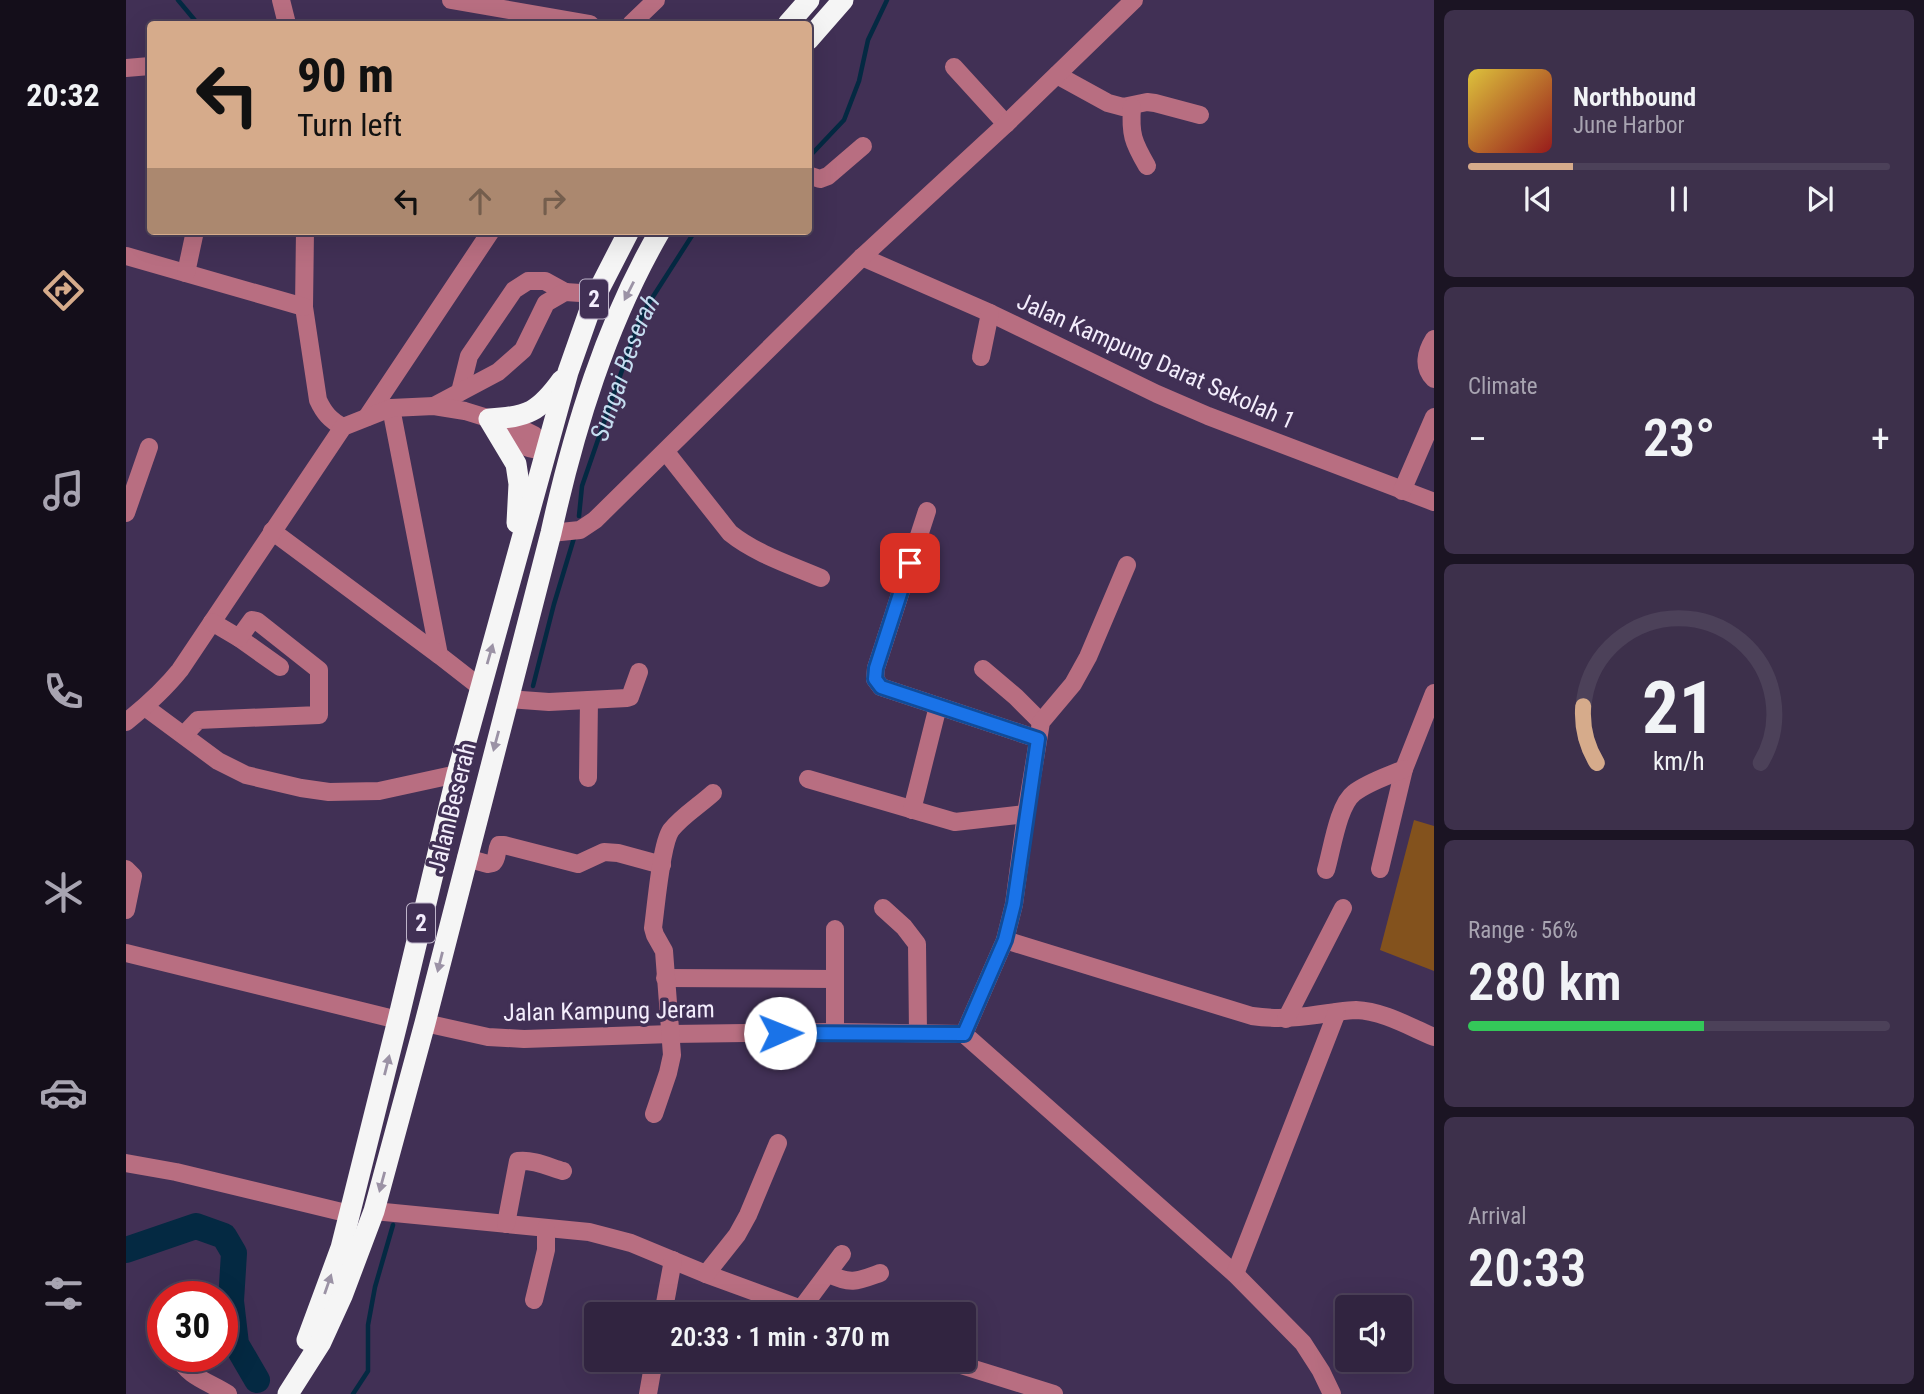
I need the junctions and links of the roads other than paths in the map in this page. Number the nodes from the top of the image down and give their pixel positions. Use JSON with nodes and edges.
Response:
{"nodes":[{"id":1,"x":281,"y":0,"type":"edge"},
{"id":2,"x":451,"y":0,"type":"edge"},
{"id":3,"x":656,"y":0,"type":"edge"},
{"id":4,"x":809,"y":0,"type":"edge"},
{"id":5,"x":843,"y":0,"type":"edge"},
{"id":6,"x":1134,"y":0,"type":"edge"},
{"id":7,"x":287,"y":21,"type":"edge"},
{"id":8,"x":554,"y":21,"type":"edge"},
{"id":9,"x":634,"y":21,"type":"edge"},
{"id":10,"x":791,"y":21,"type":"edge"},
{"id":11,"x":812,"y":35,"type":"edge"},
{"id":12,"x":147,"y":66,"type":"edge"},
{"id":13,"x":954,"y":67,"type":"dead end"},
{"id":14,"x":126,"y":68,"type":"edge"},
{"id":15,"x":1057,"y":75,"type":"junction"},
{"id":16,"x":1132,"y":107,"type":"junction"},
{"id":17,"x":1200,"y":115,"type":"dead end"},
{"id":18,"x":1006,"y":124,"type":"junction"},
{"id":19,"x":863,"y":146,"type":"dead end"},
{"id":20,"x":1147,"y":166,"type":"dead end"},
{"id":21,"x":812,"y":176,"type":"edge"},
{"id":22,"x":194,"y":235,"type":"edge"},
{"id":23,"x":305,"y":235,"type":"edge"},
{"id":24,"x":488,"y":235,"type":"edge"},
{"id":25,"x":627,"y":235,"type":"edge"},
{"id":26,"x":658,"y":235,"type":"edge"},
{"id":27,"x":126,"y":256,"type":"edge"},
{"id":28,"x":862,"y":257,"type":"junction"},
{"id":29,"x":186,"y":273,"type":"junction"},
{"id":30,"x":565,"y":292,"type":"junction"},
{"id":31,"x":596,"y":294,"type":"junction"},
{"id":32,"x":304,"y":307,"type":"junction"},
{"id":33,"x":990,"y":313,"type":"junction"},
{"id":34,"x":1434,"y":339,"type":"edge"},
{"id":35,"x":981,"y":357,"type":"dead end"},
{"id":36,"x":568,"y":372,"type":"junction"},
{"id":37,"x":1434,"y":379,"type":"edge"},
{"id":38,"x":460,"y":392,"type":"junction"},
{"id":39,"x":435,"y":406,"type":"junction"},
{"id":40,"x":391,"y":408,"type":"junction"},
{"id":41,"x":367,"y":417,"type":"junction"},
{"id":42,"x":1434,"y":417,"type":"edge"},
{"id":43,"x":489,"y":419,"type":"junction"},
{"id":44,"x":342,"y":427,"type":"junction"},
{"id":45,"x":576,"y":436,"type":"junction"},
{"id":46,"x":149,"y":447,"type":"dead end"},
{"id":47,"x":546,"y":450,"type":"junction"},
{"id":48,"x":666,"y":452,"type":"junction"},
{"id":49,"x":562,"y":483,"type":"junction"},
{"id":50,"x":1402,"y":491,"type":"junction"},
{"id":51,"x":1434,"y":502,"type":"edge"},
{"id":52,"x":927,"y":511,"type":"dead end"},
{"id":53,"x":126,"y":513,"type":"edge"},
{"id":54,"x":272,"y":531,"type":"junction"},
{"id":55,"x":551,"y":533,"type":"junction"},
{"id":56,"x":516,"y":560,"type":"junction"},
{"id":57,"x":1127,"y":565,"type":"dead end"},
{"id":58,"x":821,"y":578,"type":"dead end"},
{"id":59,"x":212,"y":622,"type":"junction"},
{"id":60,"x":239,"y":638,"type":"junction"},
{"id":61,"x":439,"y":655,"type":"junction"},
{"id":62,"x":281,"y":667,"type":"dead end"},
{"id":63,"x":983,"y":669,"type":"dead end"},
{"id":64,"x":639,"y":672,"type":"dead end"},
{"id":65,"x":480,"y":687,"type":"junction"},
{"id":66,"x":1434,"y":693,"type":"edge"},
{"id":67,"x":507,"y":699,"type":"junction"},
{"id":68,"x":589,"y":700,"type":"junction"},
{"id":69,"x":938,"y":706,"type":"junction"},
{"id":70,"x":145,"y":707,"type":"junction"},
{"id":71,"x":126,"y":722,"type":"edge"},
{"id":72,"x":1040,"y":731,"type":"junction"},
{"id":73,"x":184,"y":735,"type":"junction"},
{"id":74,"x":1404,"y":769,"type":"junction"},
{"id":75,"x":457,"y":775,"type":"junction"},
{"id":76,"x":588,"y":778,"type":"dead end"},
{"id":77,"x":808,"y":779,"type":"dead end"},
{"id":78,"x":713,"y":793,"type":"dead end"},
{"id":79,"x":912,"y":810,"type":"junction"},
{"id":80,"x":1026,"y":814,"type":"junction"},
{"id":81,"x":466,"y":858,"type":"junction"},
{"id":82,"x":662,"y":864,"type":"junction"},
{"id":83,"x":126,"y":869,"type":"edge"},
{"id":84,"x":1380,"y":869,"type":"dead end"},
{"id":85,"x":1326,"y":870,"type":"dead end"},
{"id":86,"x":883,"y":908,"type":"dead end"},
{"id":87,"x":1343,"y":908,"type":"dead end"},
{"id":88,"x":126,"y":910,"type":"edge"},
{"id":89,"x":835,"y":929,"type":"dead end"},
{"id":90,"x":1005,"y":940,"type":"junction"},
{"id":91,"x":126,"y":953,"type":"edge"},
{"id":92,"x":665,"y":978,"type":"junction"},
{"id":93,"x":835,"y":979,"type":"junction"},
{"id":94,"x":1338,"y":1012,"type":"junction"},
{"id":95,"x":1286,"y":1018,"type":"junction"},
{"id":96,"x":398,"y":1020,"type":"junction"},
{"id":97,"x":425,"y":1023,"type":"junction"},
{"id":98,"x":835,"y":1032,"type":"junction"},
{"id":99,"x":918,"y":1033,"type":"junction"},
{"id":100,"x":671,"y":1034,"type":"junction"},
{"id":101,"x":964,"y":1034,"type":"junction"},
{"id":102,"x":1434,"y":1037,"type":"edge"},
{"id":103,"x":654,"y":1114,"type":"dead end"},
{"id":104,"x":778,"y":1143,"type":"dead end"},
{"id":105,"x":126,"y":1163,"type":"edge"},
{"id":106,"x":564,"y":1171,"type":"dead end"},
{"id":107,"x":374,"y":1211,"type":"junction"},
{"id":108,"x":349,"y":1213,"type":"junction"},
{"id":109,"x":506,"y":1224,"type":"junction"},
{"id":110,"x":545,"y":1228,"type":"junction"},
{"id":111,"x":842,"y":1254,"type":"dead end"},
{"id":112,"x":673,"y":1261,"type":"junction"},
{"id":113,"x":880,"y":1273,"type":"dead end"},
{"id":114,"x":1235,"y":1273,"type":"junction"},
{"id":115,"x":706,"y":1274,"type":"junction"},
{"id":116,"x":829,"y":1274,"type":"junction"},
{"id":117,"x":534,"y":1300,"type":"dead end"},
{"id":118,"x":665,"y":1302,"type":"edge"},
{"id":119,"x":781,"y":1302,"type":"edge"},
{"id":120,"x":814,"y":1302,"type":"edge"},
{"id":121,"x":976,"y":1370,"type":"edge"},
{"id":122,"x":189,"y":1372,"type":"edge"},
{"id":123,"x":652,"y":1372,"type":"edge"},
{"id":124,"x":228,"y":1394,"type":"edge"},
{"id":125,"x":287,"y":1394,"type":"edge"},
{"id":126,"x":648,"y":1394,"type":"edge"},
{"id":127,"x":1054,"y":1394,"type":"edge"},
{"id":128,"x":1332,"y":1394,"type":"edge"}],
"edges":[{"from":1,"to":7,"type":"street"},
{"from":2,"to":8,"type":"street"},
{"from":3,"to":9,"type":"street"},
{"from":4,"to":10,"type":"highway"},
{"from":5,"to":11,"type":"highway"},
{"from":6,"to":15,"type":"street"},
{"from":12,"to":14,"type":"street"},
{"from":13,"to":18,"type":"street"},
{"from":15,"to":16,"type":"street"},
{"from":15,"to":18,"type":"street"},
{"from":16,"to":17,"type":"street"},
{"from":16,"to":20,"type":"street"},
{"from":18,"to":28,"type":"street"},
{"from":19,"to":21,"type":"street"},
{"from":22,"to":29,"type":"street"},
{"from":23,"to":32,"type":"street"},
{"from":24,"to":41,"type":"street"},
{"from":25,"to":31,"type":"highway","name":"Jalan Beserah","number":"2"},
{"from":26,"to":45,"type":"highway","name":"Jalan Beserah","number":"2","one_way":true},
{"from":27,"to":29,"type":"street"},
{"from":28,"to":33,"type":"street","name":"Jalan Kampung Darat Sekolah 1"},
{"from":28,"to":48,"type":"street"},
{"from":29,"to":32,"type":"street"},
{"from":30,"to":31,"type":"street"},
{"from":30,"to":38,"type":"street"},
{"from":30,"to":38,"type":"street"},
{"from":31,"to":36,"type":"highway","name":"Jalan Beserah","number":"2"},
{"from":32,"to":44,"type":"street"},
{"from":33,"to":35,"type":"street"},
{"from":33,"to":50,"type":"street","name":"Jalan Kampung Darat Sekolah 1"},
{"from":34,"to":37,"type":"street"},
{"from":36,"to":43,"type":"highway"},
{"from":36,"to":47,"type":"highway","name":"Jalan Beserah","number":"2"},
{"from":38,"to":39,"type":"street"},
{"from":39,"to":40,"type":"street"},
{"from":39,"to":43,"type":"street"},
{"from":40,"to":41,"type":"street"},
{"from":40,"to":61,"type":"street"},
{"from":41,"to":44,"type":"street"},
{"from":42,"to":50,"type":"street"},
{"from":43,"to":47,"type":"street"},
{"from":43,"to":56,"type":"highway"},
{"from":44,"to":54,"type":"street"},
{"from":45,"to":47,"type":"highway"},
{"from":45,"to":49,"type":"highway","name":"Jalan Beserah","number":"2"},
{"from":46,"to":53,"type":"street"},
{"from":47,"to":49,"type":"highway"},
{"from":47,"to":56,"type":"highway","name":"Jalan Beserah","number":"2"},
{"from":48,"to":55,"type":"street"},
{"from":48,"to":58,"type":"street"},
{"from":49,"to":55,"type":"highway","name":"Jalan Beserah","number":"2"},
{"from":50,"to":51,"type":"street","name":"Jalan Kampung Darat Sekolah 1"},
{"from":52,"to":69,"type":"street"},
{"from":54,"to":59,"type":"street"},
{"from":54,"to":61,"type":"street"},
{"from":55,"to":67,"type":"highway","name":"Jalan Beserah","number":"2"},
{"from":65,"to":56,"type":"highway","name":"Jalan Beserah","number":"2","one_way":true},
{"from":57,"to":72,"type":"street"},
{"from":59,"to":60,"type":"street"},
{"from":59,"to":70,"type":"street"},
{"from":60,"to":62,"type":"street"},
{"from":60,"to":73,"type":"street"},
{"from":61,"to":65,"type":"street"},
{"from":63,"to":72,"type":"street"},
{"from":64,"to":68,"type":"street"},
{"from":65,"to":75,"type":"highway","name":"Jalan Beserah","number":"2"},
{"from":66,"to":74,"type":"street"},
{"from":67,"to":68,"type":"street"},
{"from":67,"to":81,"type":"highway","name":"Jalan Beserah","number":"2","one_way":true},
{"from":68,"to":76,"type":"street"},
{"from":69,"to":72,"type":"street"},
{"from":69,"to":79,"type":"street"},
{"from":70,"to":71,"type":"street"},
{"from":70,"to":73,"type":"street"},
{"from":72,"to":80,"type":"street"},
{"from":73,"to":75,"type":"street"},
{"from":74,"to":84,"type":"street"},
{"from":74,"to":85,"type":"street"},
{"from":75,"to":96,"type":"highway","name":"Jalan Beserah","number":"2"},
{"from":77,"to":79,"type":"street"},
{"from":78,"to":82,"type":"street"},
{"from":79,"to":80,"type":"street"},
{"from":80,"to":90,"type":"street"},
{"from":81,"to":82,"type":"street"},
{"from":81,"to":97,"type":"highway","name":"Jalan Beserah","number":"2","one_way":true},
{"from":82,"to":92,"type":"street"},
{"from":83,"to":88,"type":"street"},
{"from":86,"to":99,"type":"street"},
{"from":87,"to":95,"type":"street"},
{"from":89,"to":93,"type":"street"},
{"from":90,"to":95,"type":"street"},
{"from":90,"to":101,"type":"street"},
{"from":91,"to":96,"type":"street"},
{"from":92,"to":93,"type":"street"},
{"from":92,"to":100,"type":"street"},
{"from":93,"to":98,"type":"street"},
{"from":94,"to":95,"type":"street"},
{"from":94,"to":102,"type":"street"},
{"from":94,"to":114,"type":"street"},
{"from":108,"to":96,"type":"highway","name":"Jalan Beserah","number":"2","one_way":true},
{"from":97,"to":100,"type":"street","name":"Jalan Kampung Jeram"},
{"from":97,"to":107,"type":"highway","name":"Jalan Beserah","number":"2","one_way":true},
{"from":98,"to":99,"type":"street","name":"Jalan Kampung Jeram"},
{"from":98,"to":100,"type":"street","name":"Jalan Kampung Jeram"},
{"from":99,"to":101,"type":"street","name":"Jalan Kampung Jeram"},
{"from":100,"to":103,"type":"street"},
{"from":101,"to":114,"type":"street"},
{"from":104,"to":115,"type":"street"},
{"from":105,"to":108,"type":"street"},
{"from":106,"to":109,"type":"street"},
{"from":107,"to":109,"type":"street"},
{"from":107,"to":125,"type":"highway","name":"Jalan Beserah","number":"2"},
{"from":125,"to":108,"type":"highway","name":"Jalan Beserah","number":"2","one_way":true},
{"from":109,"to":110,"type":"street"},
{"from":110,"to":112,"type":"street"},
{"from":110,"to":117,"type":"street"},
{"from":111,"to":116,"type":"street"},
{"from":112,"to":115,"type":"street"},
{"from":112,"to":118,"type":"street"},
{"from":113,"to":116,"type":"street"},
{"from":114,"to":128,"type":"street"},
{"from":115,"to":119,"type":"street"},
{"from":116,"to":120,"type":"street"},
{"from":121,"to":127,"type":"street"},
{"from":122,"to":124,"type":"street"},
{"from":123,"to":126,"type":"street"}]}
